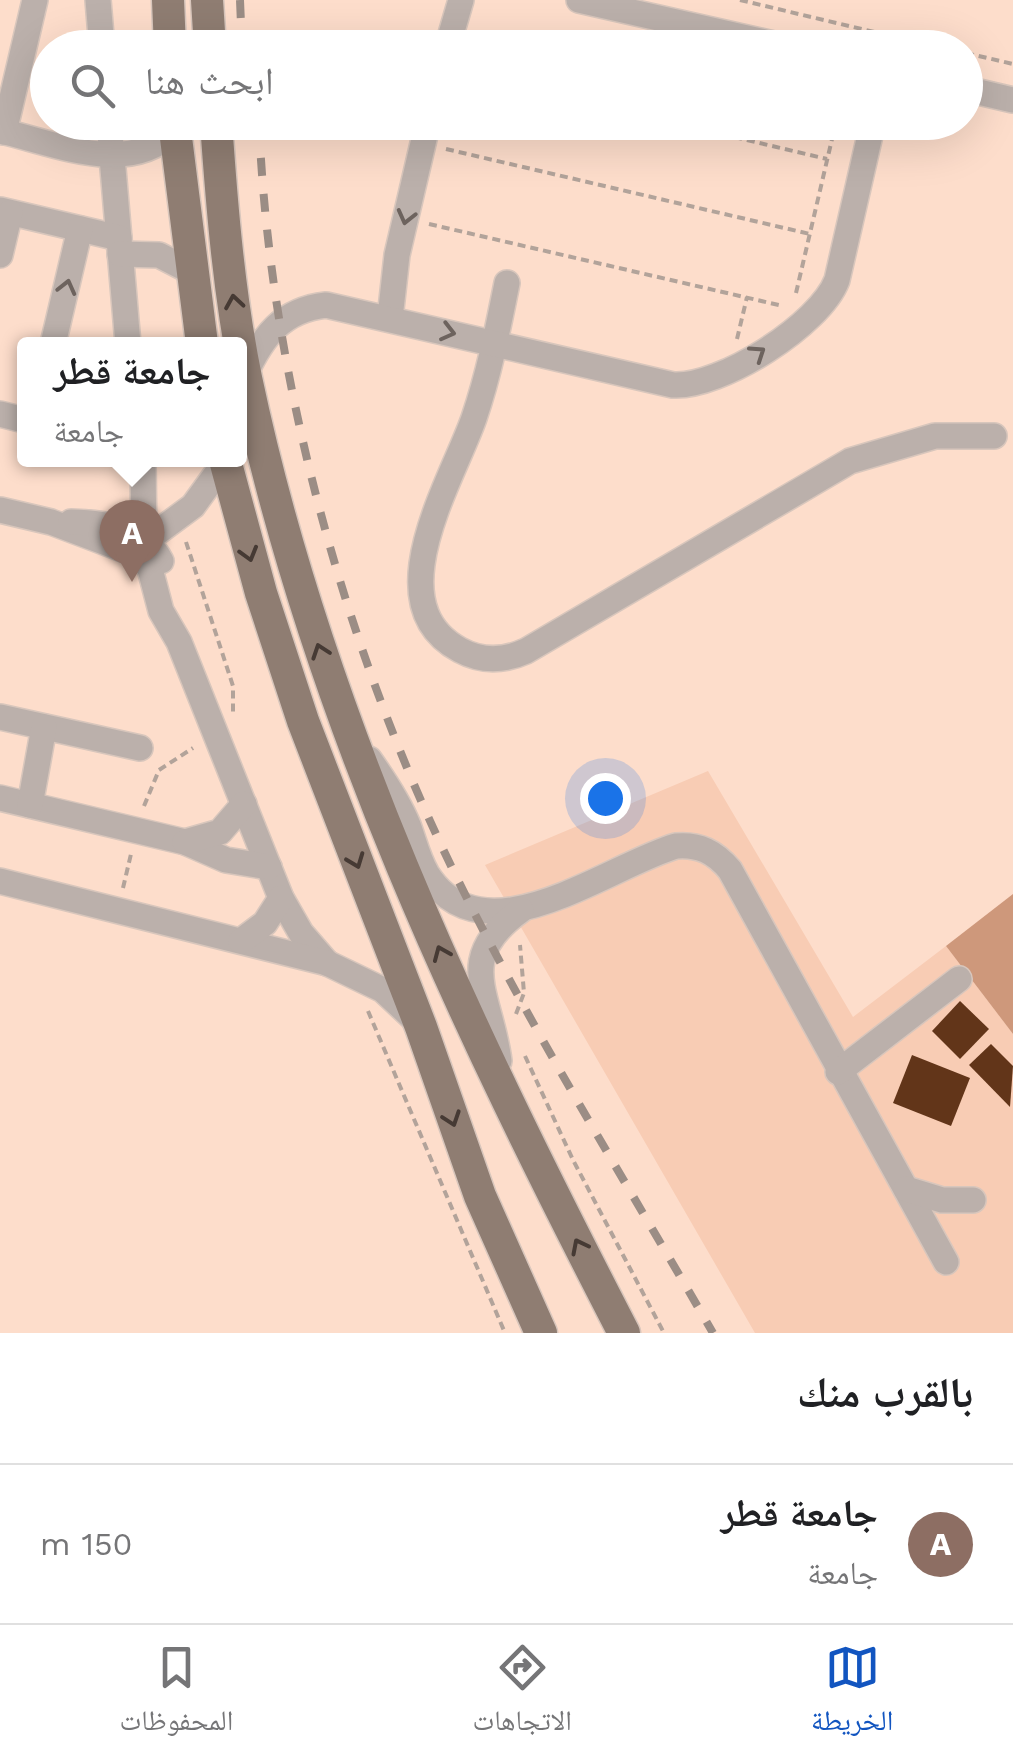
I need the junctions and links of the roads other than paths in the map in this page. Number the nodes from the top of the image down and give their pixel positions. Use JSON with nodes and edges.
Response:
{"nodes":[{"id":1,"x":35,"y":0,"type":"edge"},
{"id":2,"x":98,"y":0,"type":"edge"},
{"id":3,"x":168,"y":0,"type":"edge"},
{"id":4,"x":461,"y":0,"type":"edge"},
{"id":5,"x":579,"y":0,"type":"edge"},
{"id":6,"x":209,"y":4,"type":"edge"},
{"id":7,"x":100,"y":30,"type":"edge"},
{"id":8,"x":169,"y":30,"type":"edge"},
{"id":9,"x":210,"y":30,"type":"edge"},
{"id":10,"x":452,"y":30,"type":"edge"},
{"id":11,"x":712,"y":30,"type":"edge"},
{"id":12,"x":983,"y":93,"type":"edge"},
{"id":13,"x":1013,"y":100,"type":"edge"},
{"id":14,"x":2,"y":132,"type":"edge"},
{"id":15,"x":30,"y":138,"type":"edge"},
{"id":16,"x":39,"y":140,"type":"edge"},
{"id":17,"x":111,"y":140,"type":"edge"},
{"id":18,"x":158,"y":140,"type":"edge"},
{"id":19,"x":176,"y":140,"type":"edge"},
{"id":20,"x":217,"y":140,"type":"edge"},
{"id":21,"x":435,"y":140,"type":"edge"},
{"id":22,"x":869,"y":140,"type":"edge"},
{"id":23,"x":112,"y":156,"type":"junction"},
{"id":24,"x":5,"y":212,"type":"edge"},
{"id":25,"x":80,"y":229,"type":"junction"},
{"id":26,"x":120,"y":246,"type":"junction"},
{"id":27,"x":0,"y":255,"type":"edge"},
{"id":28,"x":190,"y":271,"type":"junction"},
{"id":29,"x":508,"y":283,"type":"dead end"},
{"id":30,"x":390,"y":318,"type":"junction"},
{"id":31,"x":55,"y":337,"type":"edge"},
{"id":32,"x":127,"y":337,"type":"edge"},
{"id":33,"x":201,"y":337,"type":"edge"},
{"id":34,"x":241,"y":337,"type":"edge"},
{"id":35,"x":494,"y":343,"type":"junction"},
{"id":36,"x":247,"y":372,"type":"edge"},
{"id":37,"x":247,"y":378,"type":"edge"},
{"id":38,"x":994,"y":436,"type":"dead end"},
{"id":39,"x":143,"y":467,"type":"edge"},
{"id":40,"x":221,"y":467,"type":"edge"},
{"id":41,"x":227,"y":467,"type":"edge"},
{"id":42,"x":0,"y":510,"type":"edge"},
{"id":43,"x":144,"y":548,"type":"junction"},
{"id":44,"x":0,"y":717,"type":"edge"},
{"id":45,"x":44,"y":727,"type":"junction"},
{"id":46,"x":352,"y":740,"type":"junction"},
{"id":47,"x":140,"y":748,"type":"dead end"},
{"id":48,"x":0,"y":798,"type":"edge"},
{"id":49,"x":244,"y":804,"type":"junction"},
{"id":50,"x":30,"y":806,"type":"junction"},
{"id":51,"x":185,"y":842,"type":"junction"},
{"id":52,"x":269,"y":867,"type":"junction"},
{"id":53,"x":0,"y":881,"type":"edge"},
{"id":54,"x":282,"y":898,"type":"junction"},
{"id":55,"x":519,"y":911,"type":"junction"},
{"id":56,"x":241,"y":940,"type":"junction"},
{"id":57,"x":327,"y":963,"type":"junction"},
{"id":58,"x":959,"y":979,"type":"dead end"},
{"id":59,"x":420,"y":1027,"type":"junction"},
{"id":60,"x":838,"y":1072,"type":"junction"},
{"id":61,"x":500,"y":1093,"type":"junction"},
{"id":62,"x":906,"y":1189,"type":"junction"},
{"id":63,"x":973,"y":1200,"type":"dead end"},
{"id":64,"x":946,"y":1262,"type":"dead end"},
{"id":65,"x":541,"y":1333,"type":"edge"},
{"id":66,"x":624,"y":1333,"type":"edge"}],
"edges":[{"from":1,"to":14,"type":"lane"},
{"from":2,"to":7,"type":"lane"},
{"from":3,"to":8,"type":"main road"},
{"from":4,"to":10,"type":"lane"},
{"from":5,"to":11,"type":"lane"},
{"from":6,"to":9,"type":"main road"},
{"from":12,"to":13,"type":"lane"},
{"from":14,"to":15,"type":"lane"},
{"from":16,"to":23,"type":"lane"},
{"from":17,"to":23,"type":"lane"},
{"from":18,"to":23,"type":"lane"},
{"from":19,"to":28,"type":"main road"},
{"from":34,"to":20,"type":"main road","one_way":true},
{"from":21,"to":30,"type":"lane","one_way":true},
{"from":35,"to":22,"type":"lane","one_way":true},
{"from":23,"to":26,"type":"lane"},
{"from":24,"to":25,"type":"lane"},
{"from":24,"to":27,"type":"lane"},
{"from":25,"to":26,"type":"lane"},
{"from":31,"to":25,"type":"lane","one_way":true},
{"from":26,"to":28,"type":"lane"},
{"from":26,"to":32,"type":"lane"},
{"from":28,"to":33,"type":"main road"},
{"from":29,"to":35,"type":"lane"},
{"from":30,"to":35,"type":"lane","one_way":true},
{"from":30,"to":36,"type":"lane"},
{"from":35,"to":38,"type":"lane"},
{"from":46,"to":37,"type":"main road","one_way":true},
{"from":39,"to":43,"type":"lane"},
{"from":40,"to":43,"type":"lane"},
{"from":41,"to":59,"type":"main road","one_way":true},
{"from":42,"to":43,"type":"lane"},
{"from":43,"to":49,"type":"lane"},
{"from":44,"to":45,"type":"lane"},
{"from":45,"to":47,"type":"lane"},
{"from":45,"to":50,"type":"lane"},
{"from":46,"to":55,"type":"lane"},
{"from":61,"to":46,"type":"main road","one_way":true},
{"from":48,"to":50,"type":"lane"},
{"from":49,"to":51,"type":"lane"},
{"from":49,"to":52,"type":"lane"},
{"from":50,"to":51,"type":"lane"},
{"from":51,"to":52,"type":"lane"},
{"from":52,"to":54,"type":"lane"},
{"from":53,"to":56,"type":"lane"},
{"from":54,"to":56,"type":"lane"},
{"from":54,"to":57,"type":"lane"},
{"from":55,"to":60,"type":"lane"},
{"from":55,"to":61,"type":"lane"},
{"from":56,"to":57,"type":"lane"},
{"from":57,"to":59,"type":"lane"},
{"from":58,"to":60,"type":"lane"},
{"from":59,"to":65,"type":"main road","one_way":true},
{"from":60,"to":62,"type":"lane"},
{"from":66,"to":61,"type":"main road","one_way":true},
{"from":62,"to":63,"type":"lane"},
{"from":62,"to":64,"type":"lane"}]}
